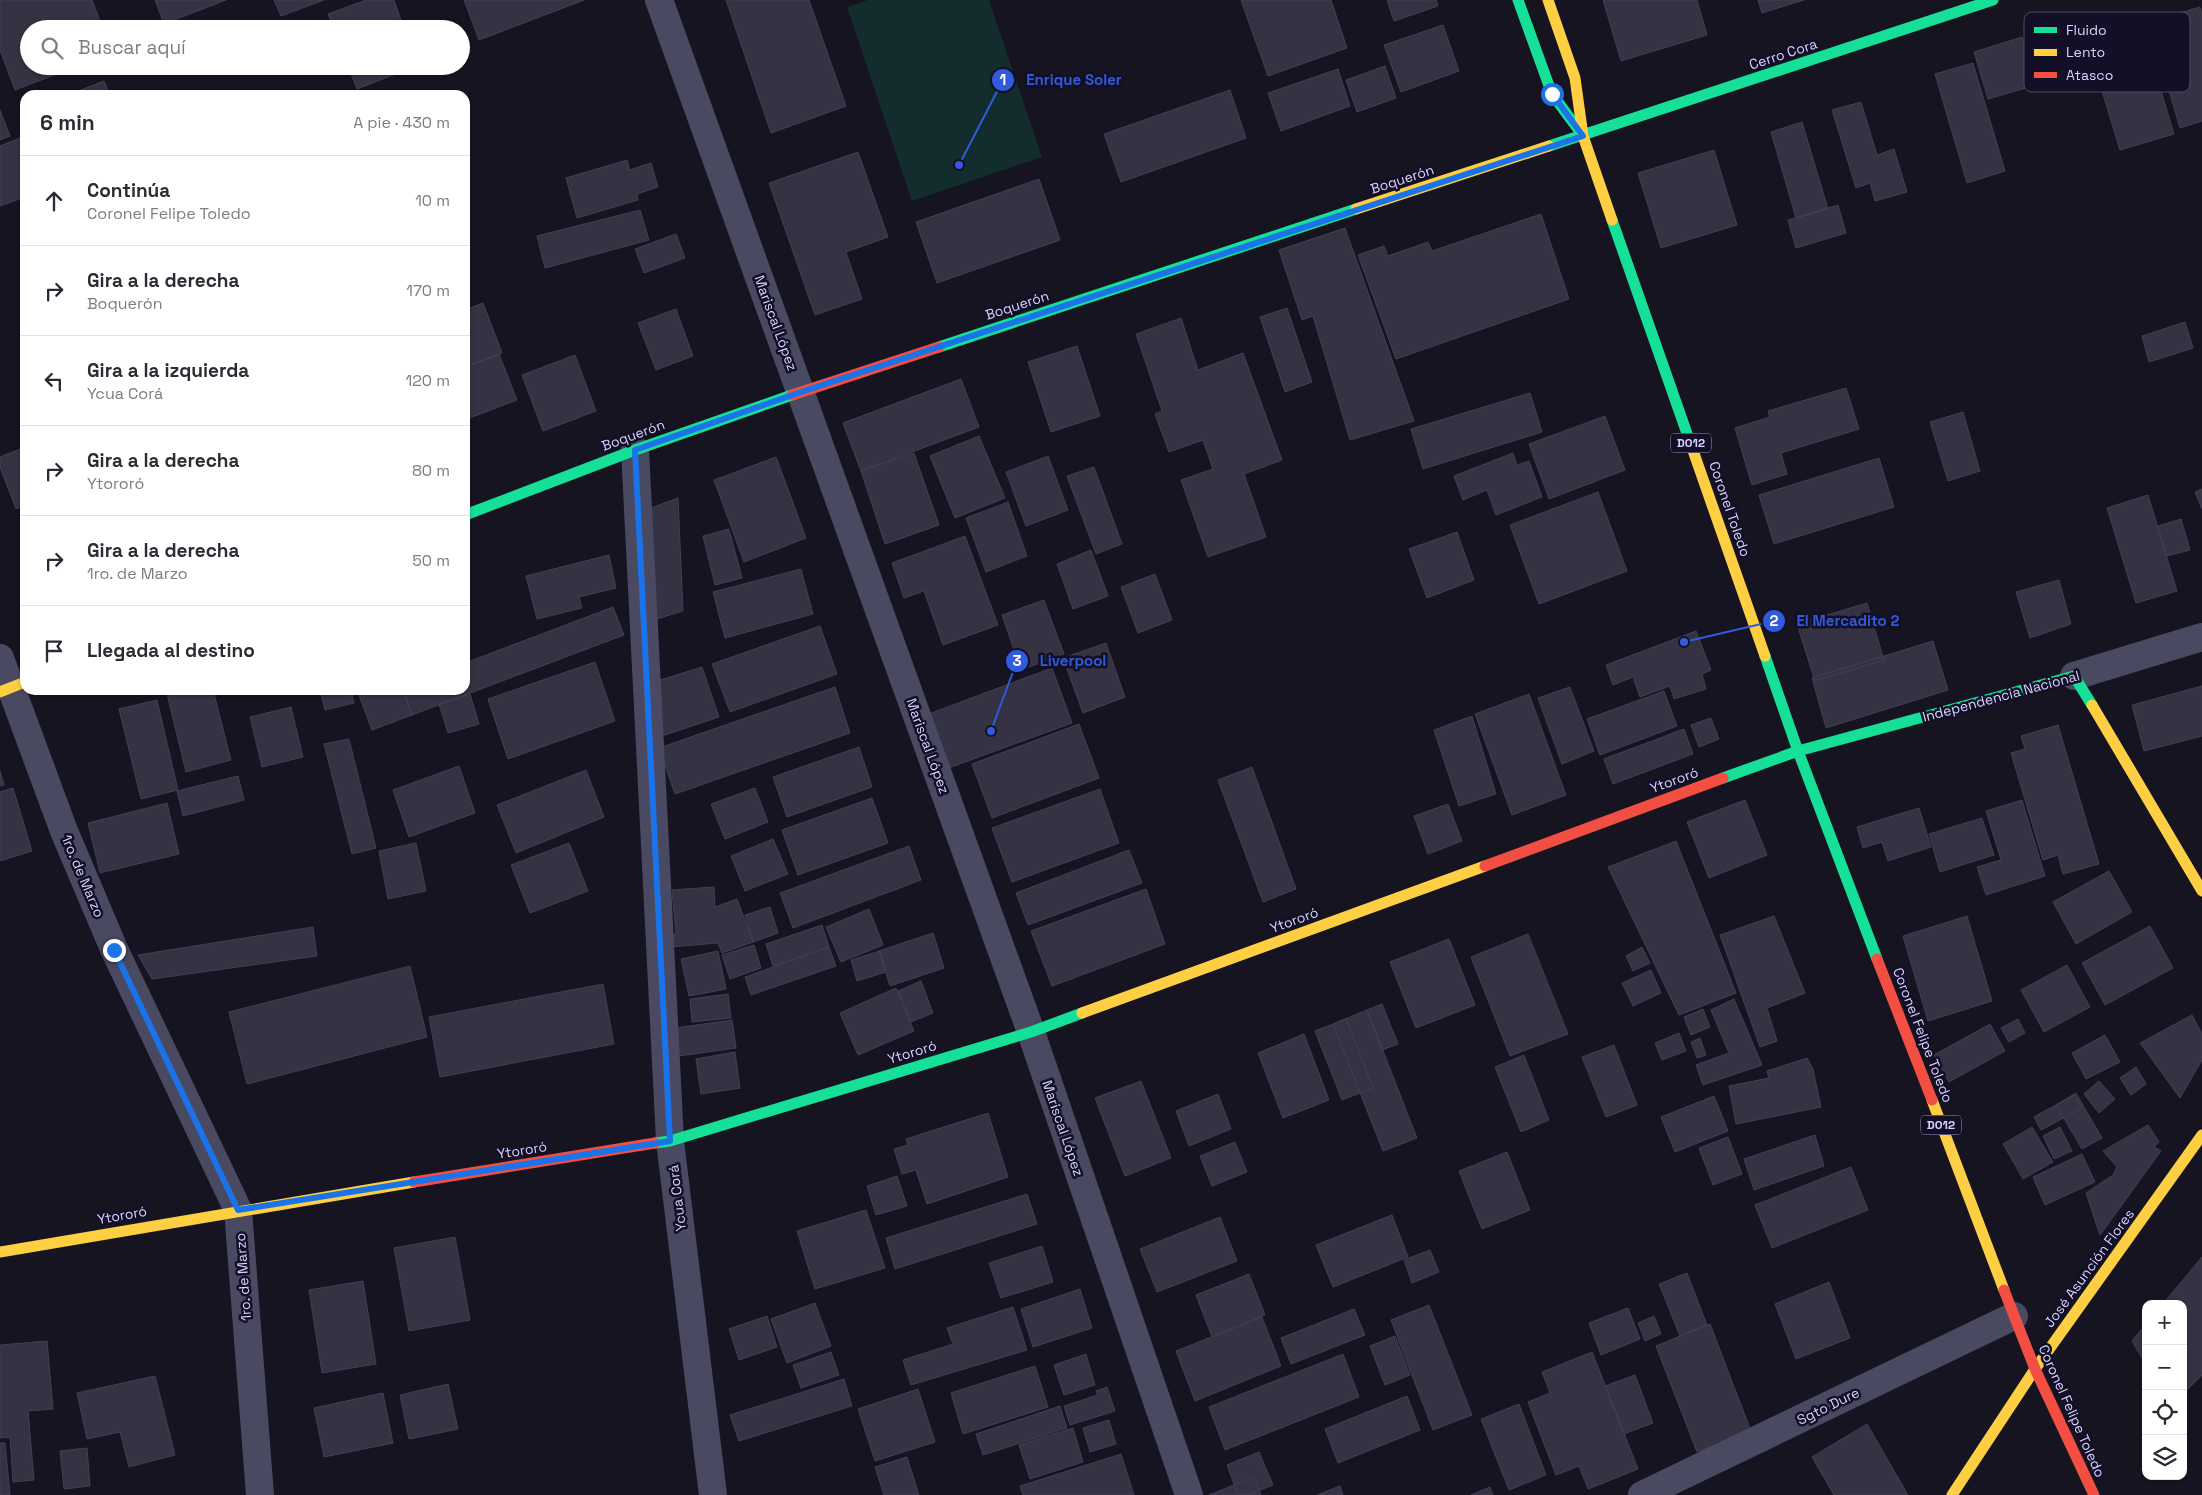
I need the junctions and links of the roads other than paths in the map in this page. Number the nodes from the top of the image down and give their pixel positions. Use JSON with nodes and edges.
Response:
{"nodes":[{"id":1,"x":659,"y":0,"type":"edge"},
{"id":2,"x":1518,"y":0,"type":"edge"},
{"id":3,"x":1548,"y":0,"type":"edge"},
{"id":4,"x":1993,"y":0,"type":"edge"},
{"id":5,"x":1583,"y":136,"type":"junction"},
{"id":6,"x":801,"y":392,"type":"junction"},
{"id":7,"x":635,"y":450,"type":"junction"},
{"id":8,"x":470,"y":513,"type":"edge"},
{"id":9,"x":2202,"y":637,"type":"edge"},
{"id":10,"x":0,"y":658,"type":"edge"},
{"id":11,"x":2074,"y":676,"type":"junction"},
{"id":12,"x":12,"y":687,"type":"edge"},
{"id":13,"x":1798,"y":751,"type":"junction"},
{"id":14,"x":2202,"y":891,"type":"edge"},
{"id":15,"x":1031,"y":1032,"type":"junction"},
{"id":16,"x":2202,"y":1135,"type":"edge"},
{"id":17,"x":670,"y":1141,"type":"junction"},
{"id":18,"x":238,"y":1210,"type":"junction"},
{"id":19,"x":0,"y":1252,"type":"edge"},
{"id":20,"x":2014,"y":1316,"type":"junction"},
{"id":21,"x":2035,"y":1369,"type":"junction"},
{"id":22,"x":260,"y":1495,"type":"edge"},
{"id":23,"x":713,"y":1495,"type":"edge"},
{"id":24,"x":1189,"y":1495,"type":"edge"},
{"id":25,"x":1642,"y":1495,"type":"edge"},
{"id":26,"x":1952,"y":1495,"type":"edge"},
{"id":27,"x":2094,"y":1495,"type":"edge"}],
"edges":[{"from":1,"to":6,"type":"street","name":"Mariscal López"},
{"from":2,"to":5,"type":"street","number":"D012"},
{"from":3,"to":5,"type":"street","number":"D012"},
{"from":4,"to":5,"type":"street","name":"Cerro Cora"},
{"from":5,"to":6,"type":"street","name":"Boquerón"},
{"from":5,"to":13,"type":"street","name":"Coronel Toledo","number":"D012"},
{"from":6,"to":7,"type":"street","name":"Boquerón"},
{"from":6,"to":15,"type":"street","name":"Mariscal López"},
{"from":7,"to":8,"type":"street","name":"Boquerón"},
{"from":7,"to":17,"type":"street","name":"Ycua Corá"},
{"from":9,"to":11,"type":"street","name":"Independencia Nacional"},
{"from":10,"to":12,"type":"street","name":"1ro. de Marzo"},
{"from":11,"to":13,"type":"street","name":"Independencia Nacional"},
{"from":11,"to":14,"type":"street"},
{"from":12,"to":18,"type":"street","name":"1ro. de Marzo"},
{"from":13,"to":15,"type":"street","name":"Ytororó"},
{"from":13,"to":20,"type":"street","name":"Coronel Felipe Toledo","number":"D012"},
{"from":15,"to":17,"type":"street","name":"Ytororó"},
{"from":15,"to":24,"type":"street","name":"Mariscal López"},
{"from":16,"to":21,"type":"street","name":"José Asunción Flores"},
{"from":17,"to":18,"type":"street","name":"Ytororó"},
{"from":17,"to":23,"type":"street","name":"Ycua Corá"},
{"from":18,"to":19,"type":"street","name":"Ytororó"},
{"from":18,"to":22,"type":"street","name":"1ro. de Marzo"},
{"from":20,"to":21,"type":"street","name":"Coronel Felipe Toledo","number":"D012"},
{"from":20,"to":25,"type":"street","name":"Sgto Dure"},
{"from":21,"to":26,"type":"street","name":"José Asunción Flores"},
{"from":21,"to":27,"type":"street","name":"Coronel Felipe Toledo","number":"D012"}]}
